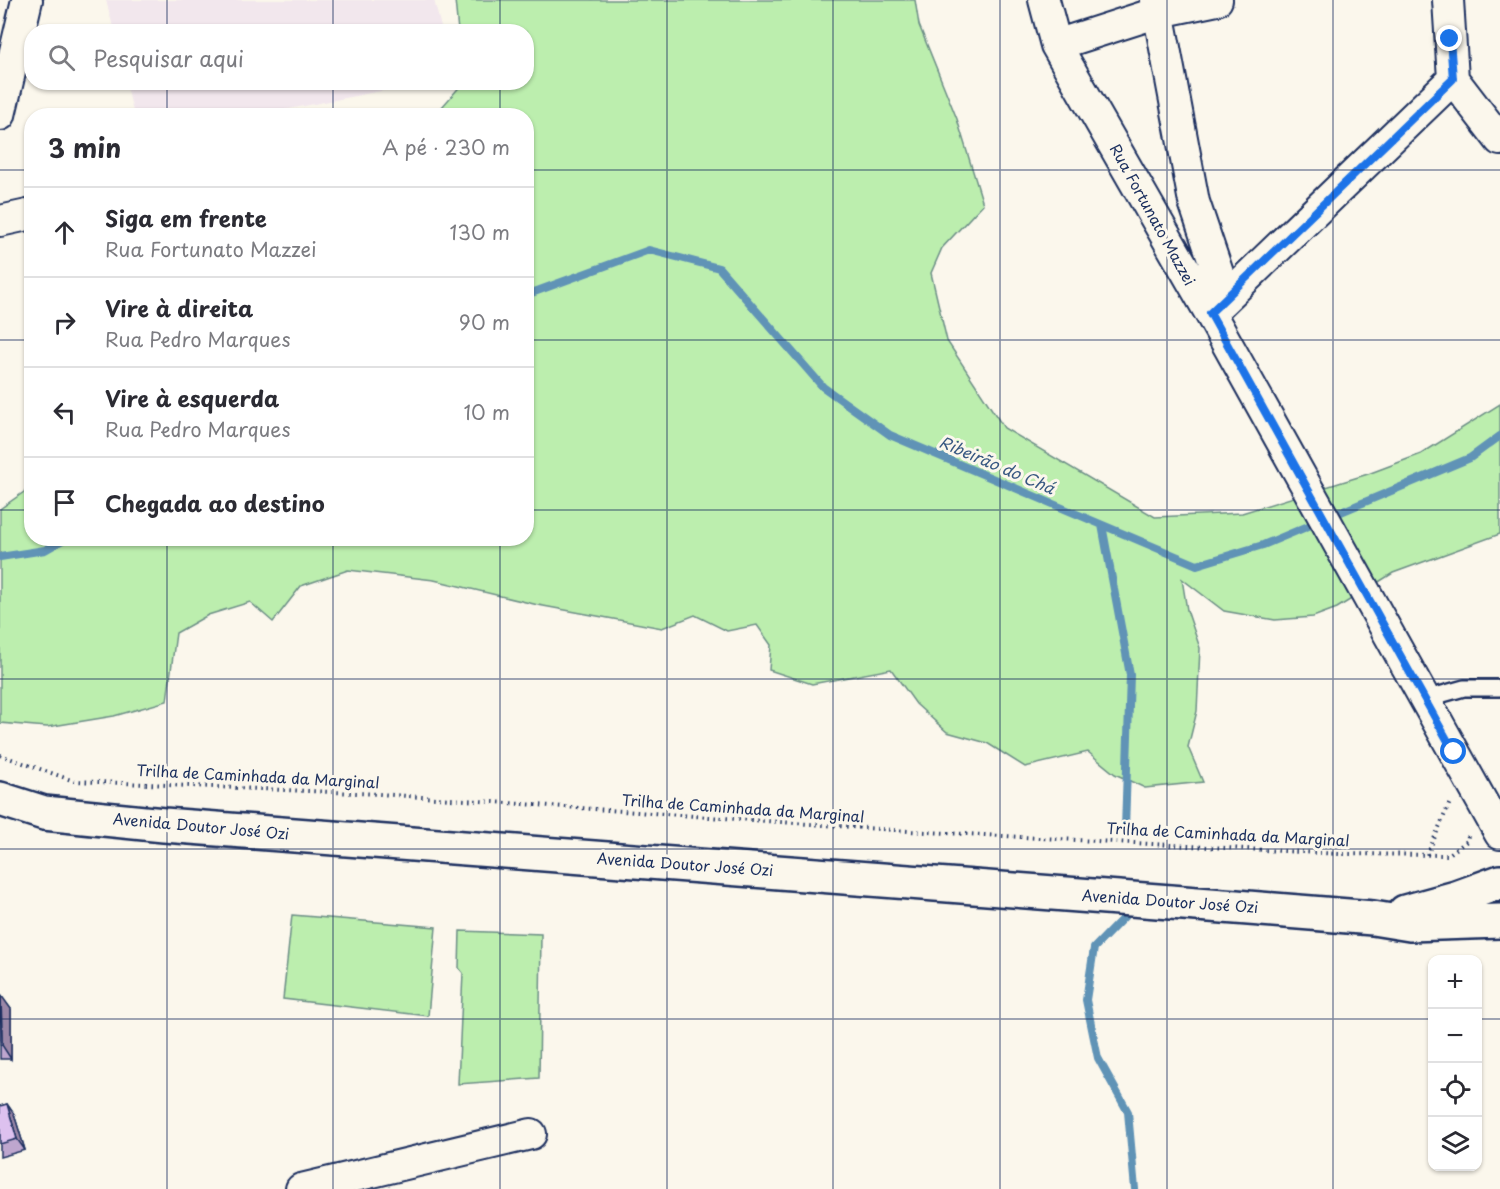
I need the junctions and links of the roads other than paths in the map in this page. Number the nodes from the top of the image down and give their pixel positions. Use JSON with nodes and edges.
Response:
{"nodes":[{"id":1,"x":27,"y":0,"type":"edge"},
{"id":2,"x":1044,"y":0,"type":"edge"},
{"id":3,"x":1217,"y":0,"type":"edge"},
{"id":4,"x":1448,"y":0,"type":"edge"},
{"id":5,"x":1157,"y":6,"type":"edge"},
{"id":6,"x":1056,"y":45,"type":"junction"},
{"id":7,"x":1453,"y":79,"type":"junction"},
{"id":8,"x":0,"y":115,"type":"edge"},
{"id":9,"x":1500,"y":140,"type":"edge"},
{"id":10,"x":24,"y":216,"type":"edge"},
{"id":11,"x":0,"y":221,"type":"edge"},
{"id":12,"x":1218,"y":305,"type":"junction"},
{"id":13,"x":1500,"y":688,"type":"edge"},
{"id":14,"x":1425,"y":699,"type":"junction"},
{"id":15,"x":0,"y":799,"type":"edge"},
{"id":16,"x":1500,"y":834,"type":"edge"},
{"id":17,"x":1500,"y":882,"type":"edge"},
{"id":18,"x":1373,"y":918,"type":"junction"},
{"id":19,"x":1500,"y":921,"type":"edge"},
{"id":20,"x":531,"y":1134,"type":"dead end"},
{"id":21,"x":301,"y":1189,"type":"edge"}],
"edges":[{"from":1,"to":8,"type":"street"},
{"from":2,"to":6,"type":"street","name":"Rua Fortunato Mazzei"},
{"from":3,"to":5,"type":"street"},
{"from":4,"to":7,"type":"street"},
{"from":5,"to":6,"type":"street"},
{"from":5,"to":12,"type":"street"},
{"from":6,"to":12,"type":"street","name":"Rua Fortunato Mazzei"},
{"from":7,"to":9,"type":"street"},
{"from":7,"to":12,"type":"street"},
{"from":10,"to":11,"type":"street"},
{"from":12,"to":14,"type":"street","name":"Rua Fortunato Mazzei"},
{"from":13,"to":14,"type":"lane"},
{"from":14,"to":16,"type":"street","name":"Rua Fortunato Mazzei"},
{"from":15,"to":18,"type":"main road","name":"Avenida Doutor José Ozi"},
{"from":17,"to":18,"type":"main road"},
{"from":18,"to":19,"type":"main road"},
{"from":20,"to":21,"type":"street"}]}
